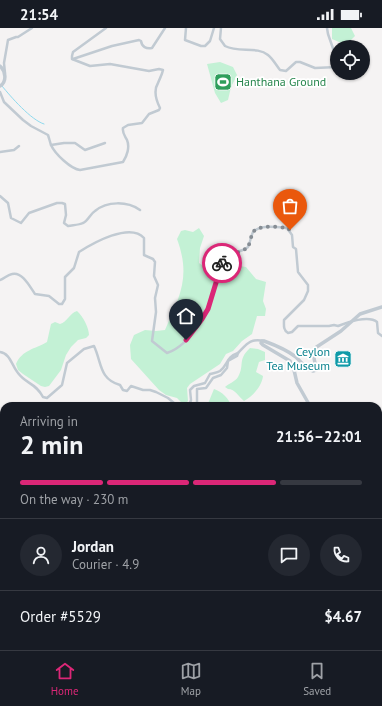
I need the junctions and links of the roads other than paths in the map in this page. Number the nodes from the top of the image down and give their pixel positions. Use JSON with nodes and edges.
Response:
{"nodes":[{"id":1,"x":32,"y":28,"type":"edge"},
{"id":2,"x":106,"y":28,"type":"edge"},
{"id":3,"x":165,"y":28,"type":"edge"},
{"id":4,"x":186,"y":28,"type":"edge"},
{"id":5,"x":214,"y":28,"type":"edge"},
{"id":6,"x":221,"y":28,"type":"edge"},
{"id":7,"x":327,"y":28,"type":"edge"},
{"id":8,"x":330,"y":40,"type":"edge"},
{"id":9,"x":72,"y":60,"type":"junction"},
{"id":10,"x":0,"y":66,"type":"edge"},
{"id":11,"x":330,"y":67,"type":"edge"},
{"id":12,"x":5,"y":78,"type":"junction"},
{"id":13,"x":1,"y":85,"type":"edge"},
{"id":14,"x":0,"y":92,"type":"edge"},
{"id":15,"x":105,"y":143,"type":"dead end"},
{"id":16,"x":51,"y":145,"type":"junction"},
{"id":17,"x":18,"y":146,"type":"dead end"},
{"id":18,"x":0,"y":152,"type":"edge"},
{"id":19,"x":0,"y":196,"type":"edge"},
{"id":20,"x":140,"y":210,"type":"dead end"},
{"id":21,"x":0,"y":280,"type":"edge"},
{"id":22,"x":382,"y":307,"type":"edge"},
{"id":23,"x":352,"y":322,"type":"junction"},
{"id":24,"x":382,"y":336,"type":"edge"},
{"id":25,"x":264,"y":341,"type":"junction"},
{"id":26,"x":0,"y":352,"type":"edge"},
{"id":27,"x":238,"y":353,"type":"junction"},
{"id":28,"x":173,"y":402,"type":"edge"},
{"id":29,"x":190,"y":402,"type":"edge"},
{"id":30,"x":197,"y":402,"type":"edge"},
{"id":31,"x":308,"y":402,"type":"edge"}],
"edges":[{"from":1,"to":12,"type":"street"},
{"from":2,"to":9,"type":"street"},
{"from":3,"to":9,"type":"street"},
{"from":4,"to":5,"type":"street"},
{"from":6,"to":11,"type":"street"},
{"from":7,"to":8,"type":"street"},
{"from":9,"to":16,"type":"street"},
{"from":10,"to":12,"type":"street"},
{"from":12,"to":13,"type":"street"},
{"from":14,"to":16,"type":"street"},
{"from":15,"to":16,"type":"street"},
{"from":17,"to":18,"type":"street"},
{"from":19,"to":20,"type":"street"},
{"from":21,"to":23,"type":"street"},
{"from":22,"to":23,"type":"street"},
{"from":23,"to":24,"type":"street"},
{"from":23,"to":25,"type":"street"},
{"from":25,"to":27,"type":"street"},
{"from":25,"to":31,"type":"street"},
{"from":26,"to":28,"type":"street"},
{"from":27,"to":29,"type":"street"},
{"from":27,"to":30,"type":"street"}]}
